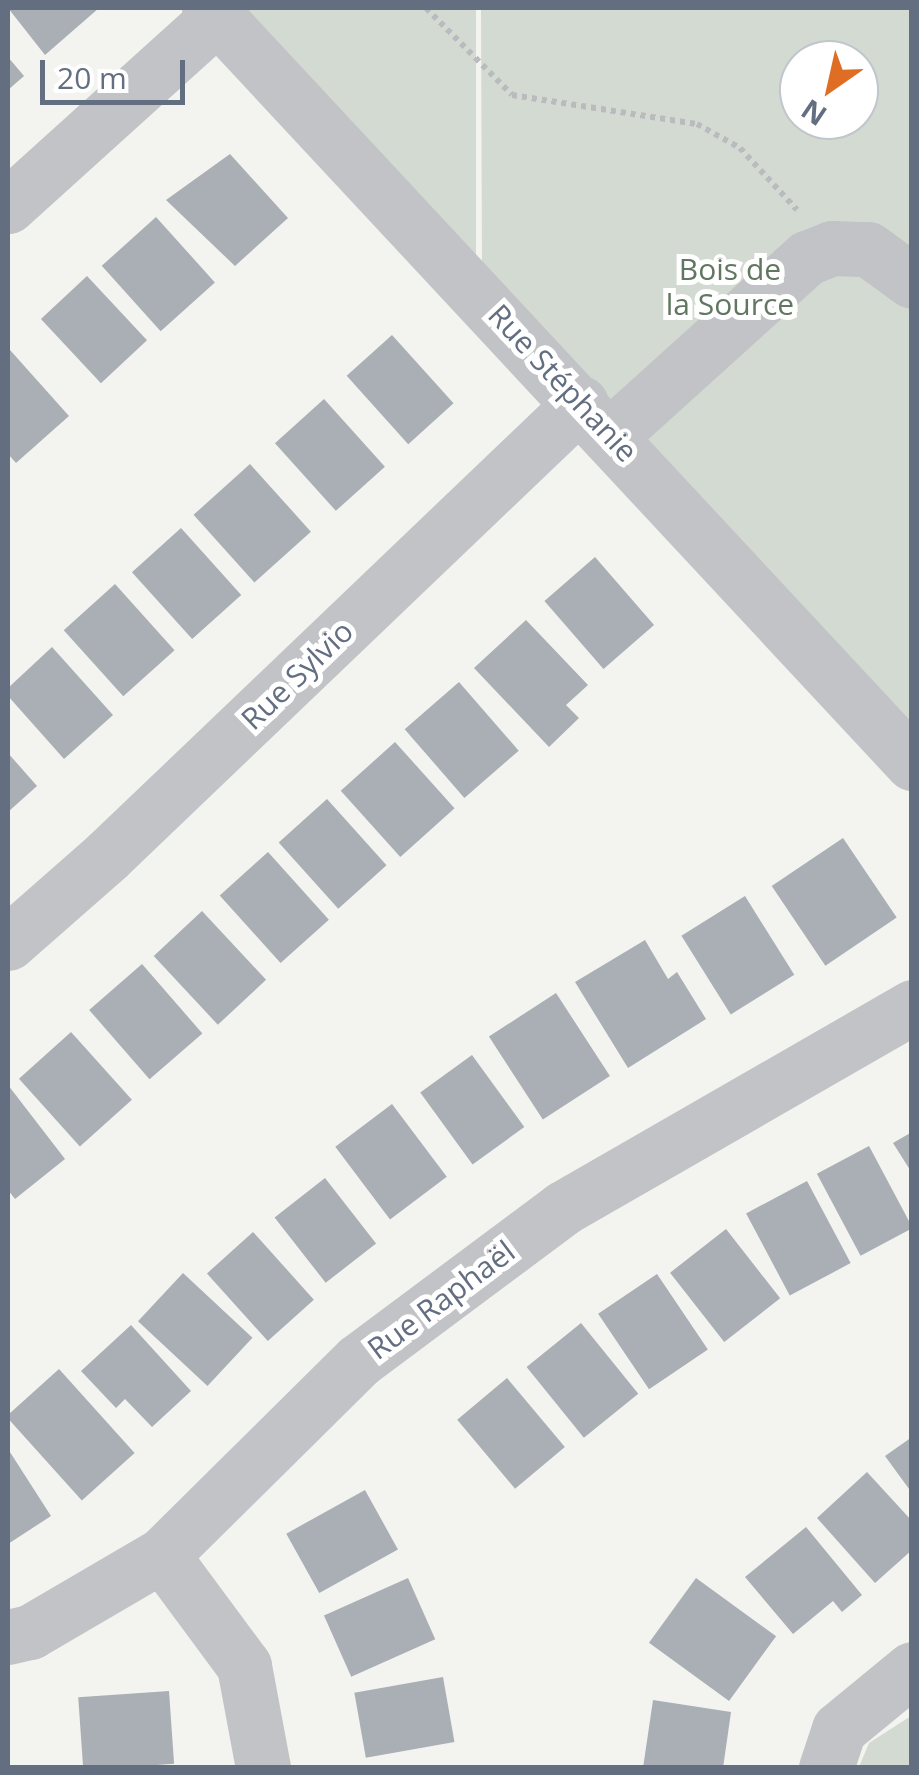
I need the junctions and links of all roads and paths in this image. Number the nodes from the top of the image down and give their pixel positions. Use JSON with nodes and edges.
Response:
{"nodes":[{"id":1,"x":426,"y":8,"type":"edge"},
{"id":2,"x":213,"y":12,"type":"edge"},
{"id":3,"x":8,"y":206,"type":"edge"},
{"id":4,"x":832,"y":248,"type":"junction"},
{"id":5,"x":912,"y":281,"type":"edge"},
{"id":6,"x":596,"y":418,"type":"junction"},
{"id":7,"x":912,"y":763,"type":"edge"},
{"id":8,"x":8,"y":943,"type":"edge"},
{"id":9,"x":912,"y":1007,"type":"edge"},
{"id":10,"x":162,"y":1555,"type":"junction"},
{"id":11,"x":8,"y":1637,"type":"edge"},
{"id":12,"x":912,"y":1669,"type":"edge"},
{"id":13,"x":263,"y":1768,"type":"edge"},
{"id":14,"x":826,"y":1768,"type":"edge"}],
"edges":[{"from":1,"to":4,"type":"path"},
{"from":2,"to":3,"type":"street"},
{"from":2,"to":6,"type":"street","name":"Rue Stéphanie"},
{"from":4,"to":5,"type":"street"},
{"from":4,"to":6,"type":"street","name":"Rue Sylvio"},
{"from":6,"to":7,"type":"street","name":"Rue Stéphanie"},
{"from":6,"to":8,"type":"street","name":"Rue Sylvio"},
{"from":9,"to":10,"type":"street","name":"Rue Raphaël"},
{"from":10,"to":11,"type":"street","name":"Rue Raphaël"},
{"from":10,"to":13,"type":"street"},
{"from":12,"to":14,"type":"street"}]}
